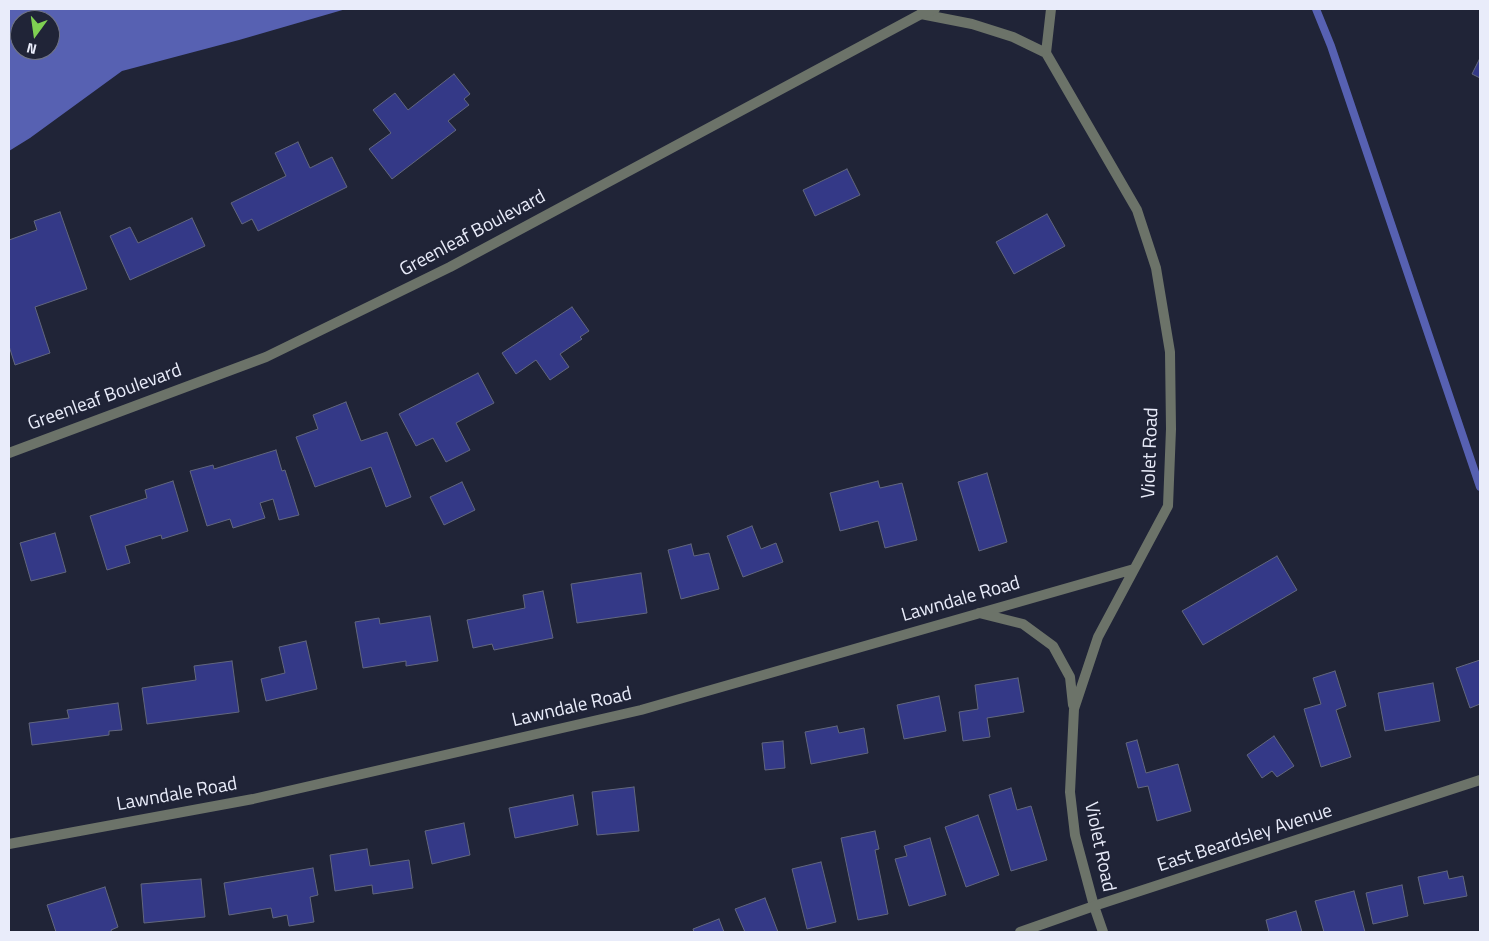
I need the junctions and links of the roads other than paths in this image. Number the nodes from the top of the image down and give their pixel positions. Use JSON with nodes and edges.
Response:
{"nodes":[{"id":1,"x":935,"y":9,"type":"edge"},
{"id":2,"x":1051,"y":9,"type":"edge"},
{"id":3,"x":921,"y":14,"type":"junction"},
{"id":4,"x":1046,"y":53,"type":"junction"},
{"id":5,"x":9,"y":452,"type":"edge"},
{"id":6,"x":1134,"y":569,"type":"junction"},
{"id":7,"x":978,"y":613,"type":"junction"},
{"id":8,"x":1074,"y":709,"type":"junction"},
{"id":9,"x":1480,"y":780,"type":"edge"},
{"id":10,"x":9,"y":844,"type":"edge"},
{"id":11,"x":1094,"y":906,"type":"junction"},
{"id":12,"x":1020,"y":932,"type":"edge"},
{"id":13,"x":1103,"y":932,"type":"edge"}],
"edges":[{"from":1,"to":3,"type":"street","name":"Greenleaf Boulevard"},
{"from":2,"to":4,"type":"street"},
{"from":3,"to":4,"type":"street"},
{"from":3,"to":5,"type":"street","name":"Greenleaf Boulevard"},
{"from":4,"to":6,"type":"street","name":"Violet Road"},
{"from":6,"to":7,"type":"street","name":"Lawndale Road"},
{"from":6,"to":8,"type":"street","name":"Violet Road"},
{"from":7,"to":8,"type":"street"},
{"from":7,"to":10,"type":"street","name":"Lawndale Road"},
{"from":8,"to":11,"type":"street","name":"Violet Road"},
{"from":9,"to":11,"type":"street","name":"East Beardsley Avenue"},
{"from":11,"to":12,"type":"street","name":"East Beardsley Avenue"},
{"from":11,"to":13,"type":"street","name":"Violet Road"}]}
